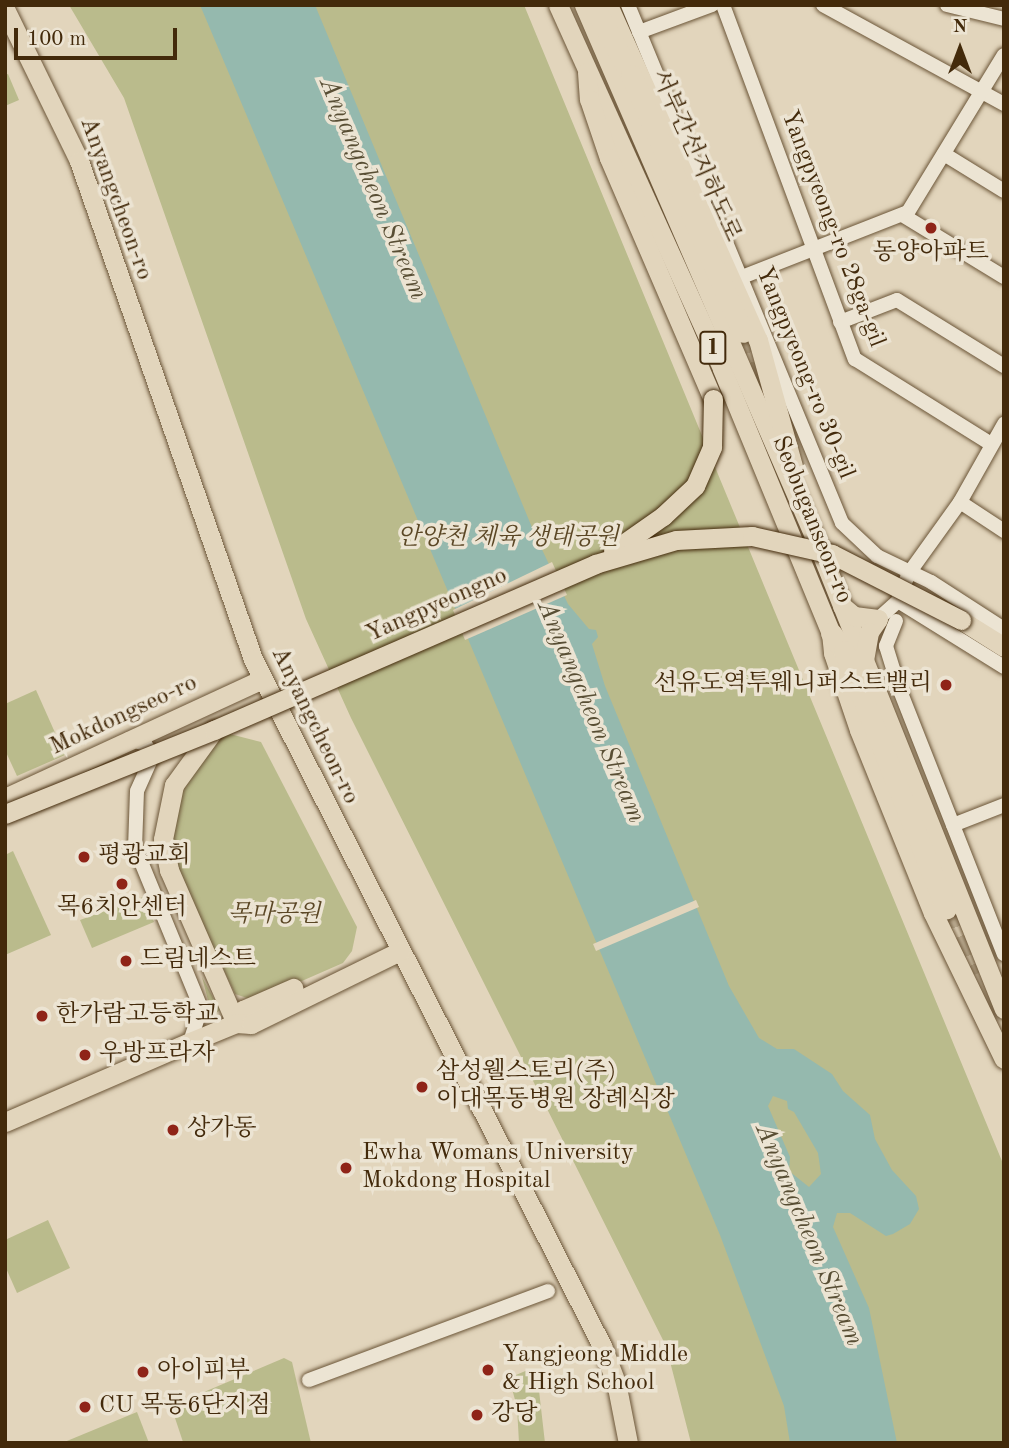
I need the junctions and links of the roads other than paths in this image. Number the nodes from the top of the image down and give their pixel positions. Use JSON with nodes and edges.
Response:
{"nodes":[{"id":1,"x":558,"y":5,"type":"edge"},
{"id":2,"x":628,"y":5,"type":"edge"},
{"id":3,"x":712,"y":5,"type":"edge"},
{"id":4,"x":723,"y":5,"type":"edge"},
{"id":5,"x":823,"y":5,"type":"edge"},
{"id":6,"x":947,"y":5,"type":"edge"},
{"id":7,"x":596,"y":6,"type":"edge"},
{"id":8,"x":969,"y":8,"type":"edge"},
{"id":9,"x":5,"y":9,"type":"edge"},
{"id":10,"x":1004,"y":19,"type":"edge"},
{"id":11,"x":639,"y":32,"type":"junction"},
{"id":12,"x":1004,"y":55,"type":"edge"},
{"id":13,"x":587,"y":67,"type":"junction"},
{"id":14,"x":982,"y":91,"type":"junction"},
{"id":15,"x":1004,"y":104,"type":"edge"},
{"id":16,"x":944,"y":154,"type":"junction"},
{"id":17,"x":1004,"y":191,"type":"edge"},
{"id":18,"x":904,"y":215,"type":"junction"},
{"id":19,"x":814,"y":251,"type":"junction"},
{"id":20,"x":742,"y":278,"type":"junction"},
{"id":21,"x":1004,"y":278,"type":"edge"},
{"id":22,"x":841,"y":322,"type":"junction"},
{"id":23,"x":743,"y":332,"type":"tunnel mouth"},
{"id":24,"x":1004,"y":366,"type":"edge"},
{"id":25,"x":1004,"y":424,"type":"edge"},
{"id":26,"x":991,"y":444,"type":"junction"},
{"id":27,"x":960,"y":502,"type":"junction"},
{"id":28,"x":1004,"y":531,"type":"edge"},
{"id":29,"x":595,"y":564,"type":"junction"},
{"id":30,"x":909,"y":573,"type":"junction"},
{"id":31,"x":898,"y":601,"type":"junction"},
{"id":32,"x":842,"y":606,"type":"junction"},
{"id":33,"x":887,"y":620,"type":"junction"},
{"id":34,"x":1004,"y":629,"type":"edge"},
{"id":35,"x":831,"y":633,"type":"junction"},
{"id":36,"x":1004,"y":647,"type":"edge"},
{"id":37,"x":864,"y":660,"type":"junction"},
{"id":38,"x":1004,"y":667,"type":"edge"},
{"id":39,"x":263,"y":679,"type":"junction"},
{"id":40,"x":214,"y":730,"type":"junction"},
{"id":41,"x":129,"y":740,"type":"junction"},
{"id":42,"x":5,"y":797,"type":"edge"},
{"id":43,"x":1004,"y":805,"type":"edge"},
{"id":44,"x":5,"y":814,"type":"edge"},
{"id":45,"x":953,"y":825,"type":"junction"},
{"id":46,"x":946,"y":908,"type":"tunnel mouth"},
{"id":47,"x":400,"y":951,"type":"junction"},
{"id":48,"x":1004,"y":954,"type":"edge"},
{"id":49,"x":1003,"y":1005,"type":"edge"},
{"id":50,"x":236,"y":1023,"type":"junction"},
{"id":51,"x":190,"y":1042,"type":"junction"},
{"id":52,"x":1004,"y":1059,"type":"edge"},
{"id":53,"x":5,"y":1122,"type":"edge"},
{"id":54,"x":548,"y":1291,"type":"dead end"},
{"id":55,"x":309,"y":1380,"type":"dead end"},
{"id":56,"x":628,"y":1443,"type":"edge"}],
"edges":[{"from":1,"to":13,"type":"main road","name":"Seobuganseon-ro","number":"1"},
{"from":2,"to":11,"type":"street","name":"Yangpyeong-ro 30-gil"},
{"from":3,"to":11,"type":"street"},
{"from":4,"to":19,"type":"street","name":"Yangpyeong-ro 28ga-gil"},
{"from":5,"to":14,"type":"street"},
{"from":6,"to":8,"type":"street"},
{"from":7,"to":23,"type":"highway","name":"서부간선지하도로"},
{"from":7,"to":32,"type":"main road","name":"Seobuganseon-ro","number":"1"},
{"from":8,"to":10,"type":"street"},
{"from":9,"to":39,"type":"main road","name":"Anyangcheon-ro"},
{"from":11,"to":20,"type":"street","name":"Yangpyeong-ro 30-gil"},
{"from":12,"to":14,"type":"street"},
{"from":13,"to":29,"type":"main road","bridge":true},
{"from":13,"to":35,"type":"main road","name":"Seobuganseon-ro","number":"1"},
{"from":14,"to":15,"type":"street"},
{"from":14,"to":16,"type":"street"},
{"from":16,"to":17,"type":"street"},
{"from":16,"to":18,"type":"street"},
{"from":18,"to":19,"type":"street"},
{"from":18,"to":21,"type":"street"},
{"from":19,"to":20,"type":"street"},
{"from":19,"to":22,"type":"street","name":"Yangpyeong-ro 28ga-gil"},
{"from":20,"to":30,"type":"street","name":"Yangpyeong-ro 30-gil"},
{"from":22,"to":24,"type":"street"},
{"from":22,"to":26,"type":"street","name":"Yangpyeong-ro 28ga-gil"},
{"from":25,"to":26,"type":"street"},
{"from":26,"to":27,"type":"street"},
{"from":27,"to":28,"type":"street"},
{"from":27,"to":30,"type":"street"},
{"from":29,"to":36,"type":"main road","name":"Yangpyeongno","bridge":true},
{"from":29,"to":40,"type":"main road","name":"Yangpyeongno","bridge":true},
{"from":30,"to":31,"type":"street"},
{"from":30,"to":34,"type":"street","name":"Yangpyeong-ro 30-gil"},
{"from":31,"to":33,"type":"street"},
{"from":31,"to":38,"type":"street"},
{"from":32,"to":33,"type":"main road"},
{"from":32,"to":37,"type":"main road","name":"Seobuganseon-ro","number":"1"},
{"from":33,"to":37,"type":"main road"},
{"from":33,"to":45,"type":"street"},
{"from":35,"to":46,"type":"highway"},
{"from":35,"to":52,"type":"main road","name":"Seobuganseon-ro","number":"1"},
{"from":37,"to":49,"type":"main road","name":"Seobuganseon-ro","number":"1"},
{"from":39,"to":41,"type":"main road","name":"Mokdongseo-ro"},
{"from":39,"to":47,"type":"main road","name":"Anyangcheon-ro"},
{"from":40,"to":44,"type":"main road","name":"Mokdongseo-ro","bridge":true},
{"from":40,"to":50,"type":"main road"},
{"from":41,"to":42,"type":"main road","name":"Mokdongseo-ro"},
{"from":41,"to":51,"type":"street"},
{"from":43,"to":45,"type":"street"},
{"from":45,"to":48,"type":"street"},
{"from":47,"to":50,"type":"main road"},
{"from":47,"to":56,"type":"main road","name":"Anyangcheon-ro"},
{"from":50,"to":51,"type":"main road"},
{"from":51,"to":53,"type":"main road"},
{"from":54,"to":55,"type":"street"}]}
